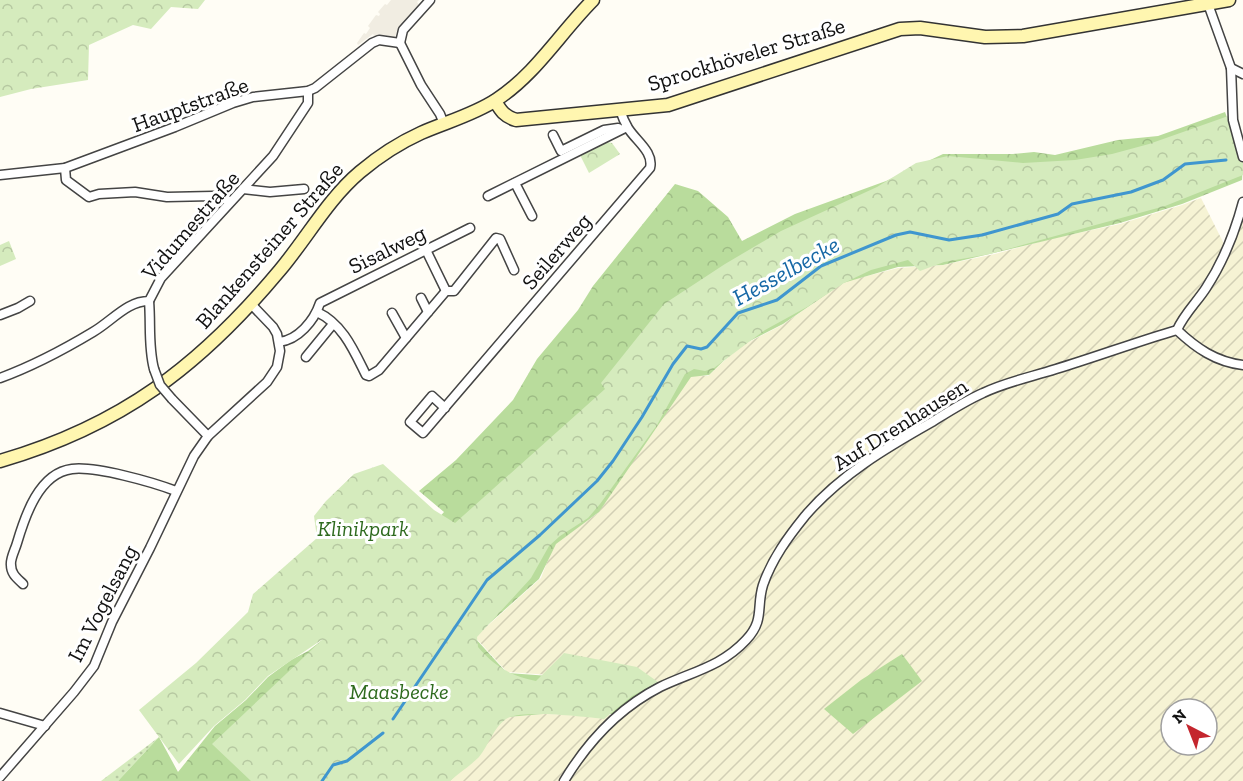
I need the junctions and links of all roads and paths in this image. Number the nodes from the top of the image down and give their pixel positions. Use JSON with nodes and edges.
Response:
{"nodes":[{"id":1,"x":430,"y":0,"type":"edge"},
{"id":2,"x":593,"y":0,"type":"edge"},
{"id":3,"x":1229,"y":0,"type":"edge"},
{"id":4,"x":1208,"y":4,"type":"junction"},
{"id":5,"x":400,"y":43,"type":"junction"},
{"id":6,"x":1231,"y":68,"type":"junction"},
{"id":7,"x":1243,"y":74,"type":"edge"},
{"id":8,"x":308,"y":91,"type":"junction"},
{"id":9,"x":495,"y":101,"type":"junction"},
{"id":10,"x":620,"y":110,"type":"junction"},
{"id":11,"x":444,"y":124,"type":"junction"},
{"id":12,"x":627,"y":127,"type":"junction"},
{"id":13,"x":553,"y":135,"type":"dead end"},
{"id":14,"x":1243,"y":158,"type":"edge"},
{"id":15,"x":65,"y":168,"type":"junction"},
{"id":16,"x":0,"y":175,"type":"edge"},
{"id":17,"x":515,"y":183,"type":"junction"},
{"id":18,"x":243,"y":189,"type":"junction"},
{"id":19,"x":304,"y":189,"type":"dead end"},
{"id":20,"x":488,"y":196,"type":"dead end"},
{"id":21,"x":230,"y":201,"type":"junction"},
{"id":22,"x":1243,"y":202,"type":"edge"},
{"id":23,"x":532,"y":216,"type":"dead end"},
{"id":24,"x":470,"y":228,"type":"dead end"},
{"id":25,"x":426,"y":250,"type":"junction"},
{"id":26,"x":514,"y":270,"type":"dead end"},
{"id":27,"x":446,"y":291,"type":"junction"},
{"id":28,"x":421,"y":298,"type":"dead end"},
{"id":29,"x":30,"y":301,"type":"dead end"},
{"id":30,"x":149,"y":301,"type":"junction"},
{"id":31,"x":251,"y":304,"type":"junction"},
{"id":32,"x":319,"y":307,"type":"junction"},
{"id":33,"x":428,"y":312,"type":"junction"},
{"id":34,"x":392,"y":313,"type":"dead end"},
{"id":35,"x":0,"y":315,"type":"edge"},
{"id":36,"x":333,"y":324,"type":"junction"},
{"id":37,"x":1177,"y":330,"type":"junction"},
{"id":38,"x":406,"y":338,"type":"junction"},
{"id":39,"x":279,"y":342,"type":"junction"},
{"id":40,"x":306,"y":357,"type":"dead end"},
{"id":41,"x":1243,"y":365,"type":"edge"},
{"id":42,"x":0,"y":378,"type":"edge"},
{"id":43,"x":445,"y":408,"type":"dead end"},
{"id":44,"x":208,"y":436,"type":"junction"},
{"id":45,"x":0,"y":461,"type":"edge"},
{"id":46,"x":176,"y":491,"type":"junction"},
{"id":47,"x":23,"y":584,"type":"dead end"},
{"id":48,"x":0,"y":713,"type":"edge"},
{"id":49,"x":45,"y":726,"type":"junction"},
{"id":50,"x":0,"y":777,"type":"edge"},
{"id":51,"x":564,"y":781,"type":"edge"}],
"edges":[{"from":1,"to":5,"type":"street"},
{"from":2,"to":9,"type":"main road","name":"Blankensteiner Straße"},
{"from":3,"to":4,"type":"main road","name":"Sprockhöveler Straße"},
{"from":4,"to":6,"type":"street"},
{"from":4,"to":10,"type":"main road","name":"Sprockhöveler Straße"},
{"from":5,"to":8,"type":"street","name":"Hauptstraße"},
{"from":5,"to":11,"type":"street"},
{"from":6,"to":7,"type":"street"},
{"from":6,"to":14,"type":"street"},
{"from":8,"to":15,"type":"street","name":"Hauptstraße"},
{"from":8,"to":18,"type":"street","name":"Vidumestraße"},
{"from":9,"to":10,"type":"main road","name":"Sprockhöveler Straße"},
{"from":9,"to":11,"type":"main road","name":"Blankensteiner Straße"},
{"from":10,"to":12,"type":"street","name":"Seilerweg"},
{"from":11,"to":31,"type":"main road","name":"Blankensteiner Straße"},
{"from":12,"to":13,"type":"street"},
{"from":12,"to":17,"type":"street"},
{"from":12,"to":43,"type":"street","name":"Seilerweg"},
{"from":15,"to":16,"type":"street","name":"Hauptstraße"},
{"from":15,"to":21,"type":"street"},
{"from":17,"to":20,"type":"street"},
{"from":17,"to":23,"type":"street"},
{"from":18,"to":19,"type":"street"},
{"from":18,"to":21,"type":"street","name":"Vidumestraße"},
{"from":21,"to":30,"type":"street","name":"Vidumestraße"},
{"from":22,"to":37,"type":"street"},
{"from":24,"to":25,"type":"street","name":"Sisalweg"},
{"from":25,"to":27,"type":"street"},
{"from":25,"to":32,"type":"street","name":"Sisalweg"},
{"from":26,"to":27,"type":"street"},
{"from":27,"to":33,"type":"street"},
{"from":28,"to":33,"type":"street"},
{"from":29,"to":35,"type":"street"},
{"from":30,"to":42,"type":"street","name":"Vidumestraße"},
{"from":30,"to":44,"type":"street","bridge":true},
{"from":31,"to":39,"type":"street"},
{"from":31,"to":45,"type":"main road","name":"Blankensteiner Straße"},
{"from":32,"to":36,"type":"street"},
{"from":32,"to":39,"type":"street"},
{"from":33,"to":38,"type":"street"},
{"from":34,"to":38,"type":"street"},
{"from":36,"to":38,"type":"street"},
{"from":36,"to":40,"type":"street"},
{"from":37,"to":41,"type":"street"},
{"from":37,"to":51,"type":"street","name":"Auf Drenhausen"},
{"from":39,"to":44,"type":"street","name":"Im Vogelsang"},
{"from":44,"to":46,"type":"street","name":"Im Vogelsang"},
{"from":46,"to":47,"type":"street"},
{"from":46,"to":49,"type":"street","name":"Im Vogelsang"},
{"from":48,"to":49,"type":"street"},
{"from":49,"to":50,"type":"street","name":"Im Vogelsang"}]}
